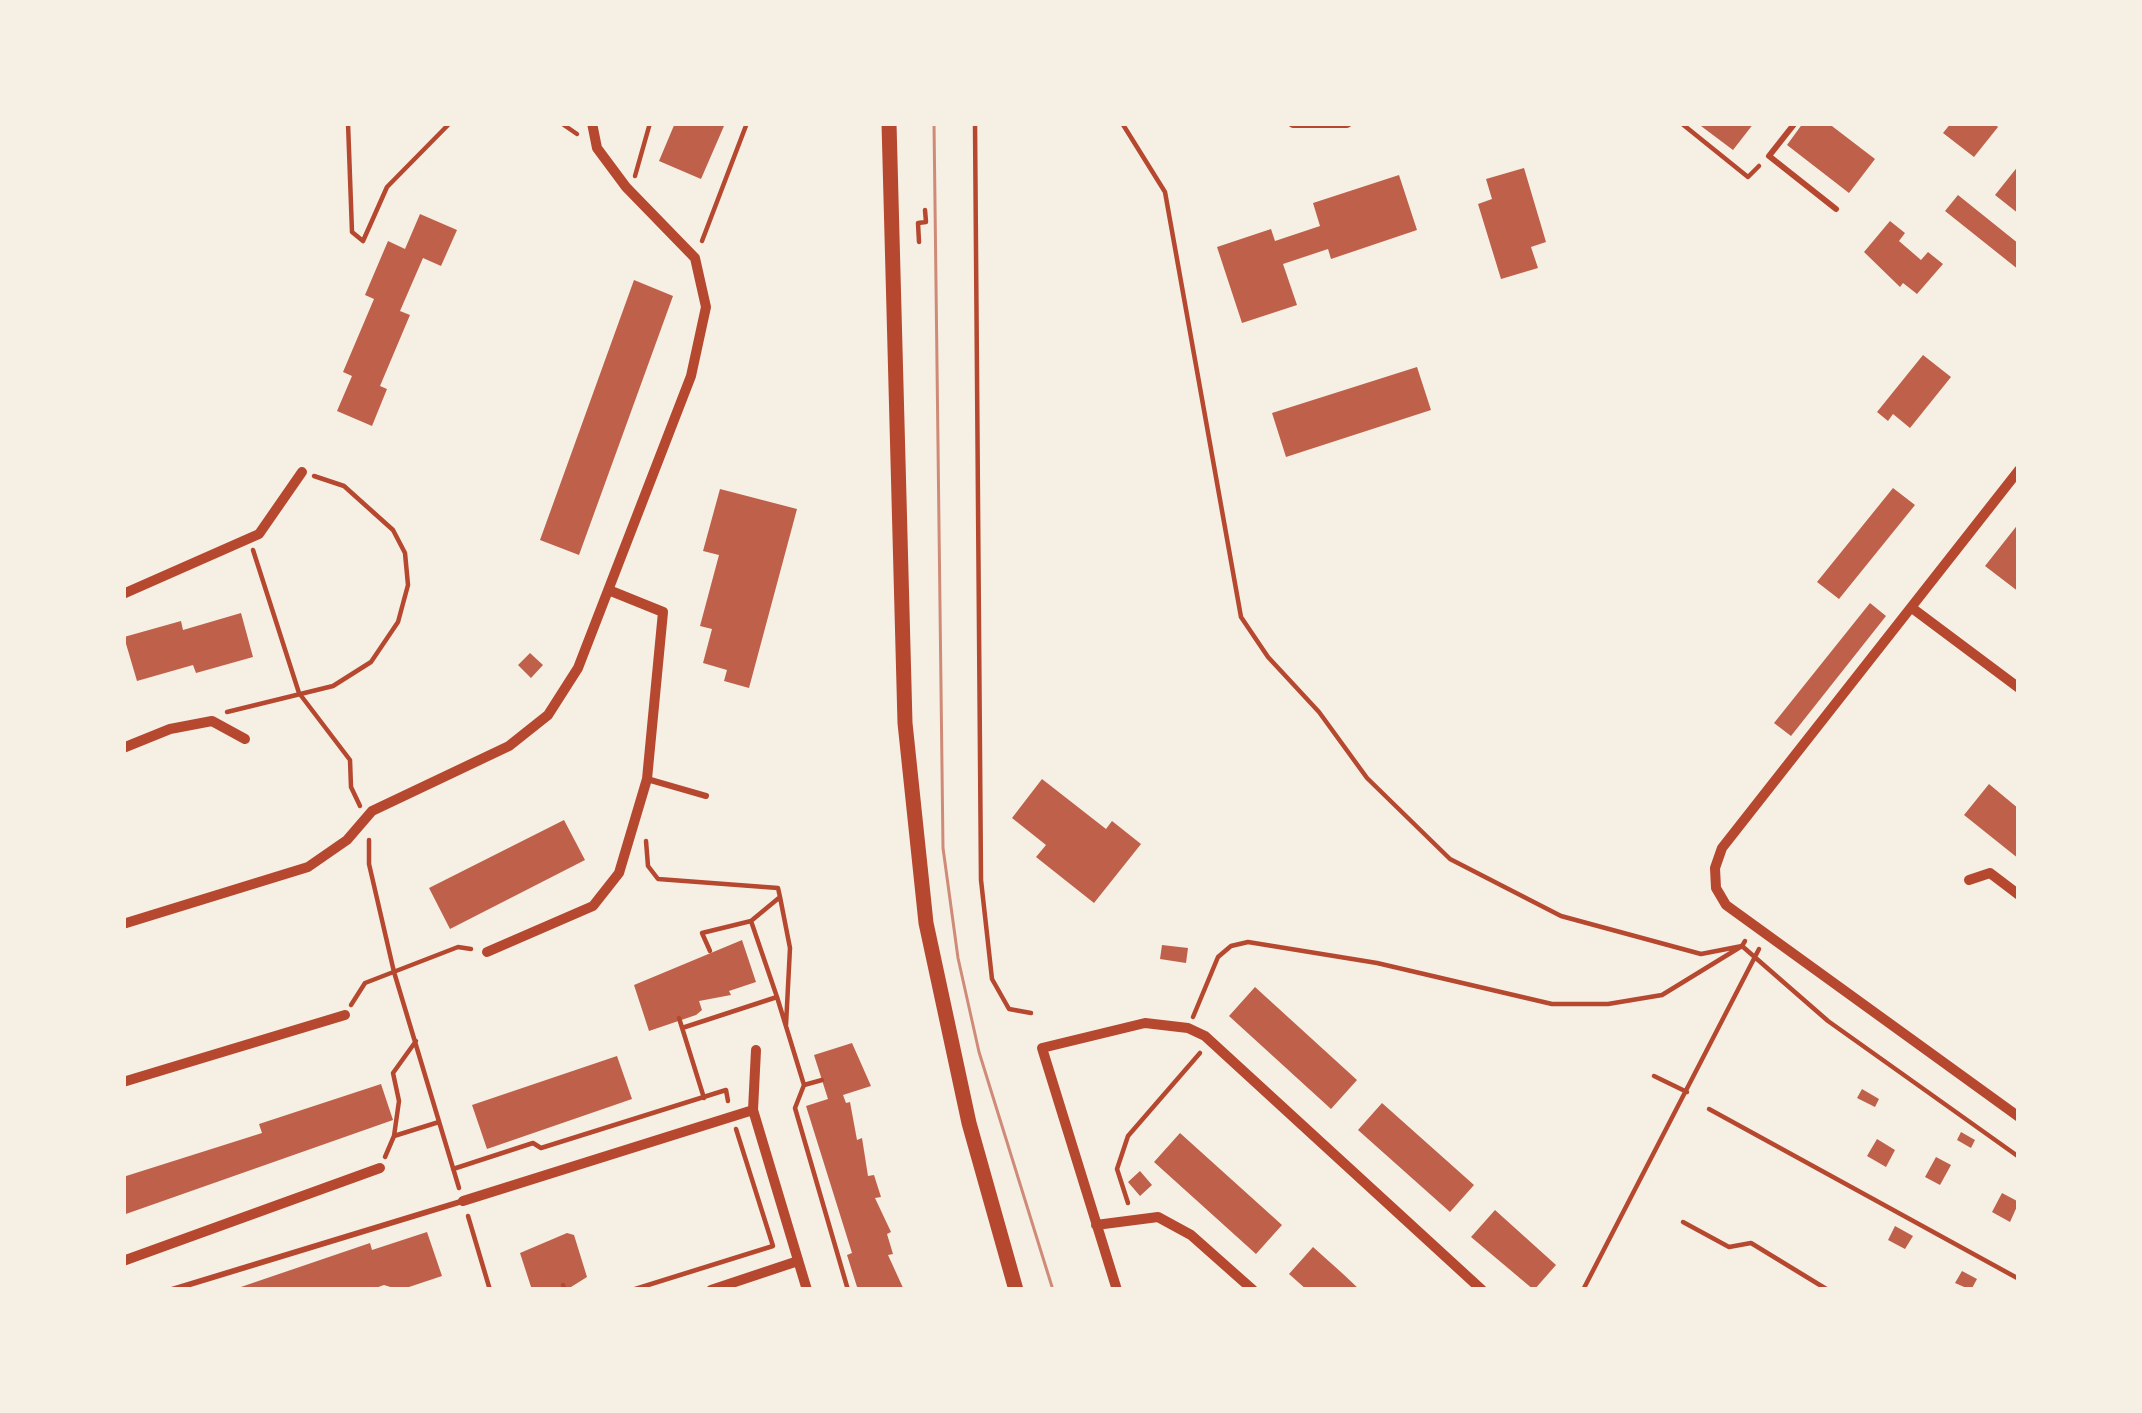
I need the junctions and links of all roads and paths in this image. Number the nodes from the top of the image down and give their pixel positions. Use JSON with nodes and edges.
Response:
{"nodes":[{"id":1,"x":348,"y":123,"type":"edge"},
{"id":2,"x":450,"y":123,"type":"edge"},
{"id":3,"x":592,"y":123,"type":"edge"},
{"id":4,"x":650,"y":123,"type":"edge"},
{"id":5,"x":747,"y":123,"type":"edge"},
{"id":6,"x":889,"y":123,"type":"edge"},
{"id":7,"x":975,"y":123,"type":"edge"},
{"id":8,"x":1122,"y":123,"type":"edge"},
{"id":9,"x":1293,"y":123,"type":"edge"},
{"id":10,"x":1347,"y":123,"type":"edge"},
{"id":11,"x":1681,"y":123,"type":"edge"},
{"id":12,"x":1795,"y":123,"type":"edge"},
{"id":13,"x":1748,"y":177,"type":"dead end"},
{"id":14,"x":634,"y":178,"type":"dead end"},
{"id":15,"x":1836,"y":209,"type":"dead end"},
{"id":16,"x":926,"y":210,"type":"dead end"},
{"id":17,"x":919,"y":242,"type":"dead end"},
{"id":18,"x":695,"y":258,"type":"junction"},
{"id":19,"x":2019,"y":470,"type":"edge"},
{"id":20,"x":302,"y":472,"type":"joint"},
{"id":21,"x":249,"y":539,"type":"junction"},
{"id":22,"x":611,"y":591,"type":"junction"},
{"id":23,"x":123,"y":594,"type":"edge"},
{"id":24,"x":1912,"y":608,"type":"junction"},
{"id":25,"x":2019,"y":688,"type":"edge"},
{"id":26,"x":299,"y":693,"type":"junction"},
{"id":27,"x":212,"y":721,"type":"junction"},
{"id":28,"x":245,"y":739,"type":"dead end"},
{"id":29,"x":123,"y":748,"type":"edge"},
{"id":30,"x":647,"y":779,"type":"junction"},
{"id":31,"x":706,"y":796,"type":"dead end"},
{"id":32,"x":365,"y":820,"type":"junction"},
{"id":33,"x":647,"y":829,"type":"dead end"},
{"id":34,"x":1969,"y":880,"type":"dead end"},
{"id":35,"x":2019,"y":895,"type":"edge"},
{"id":36,"x":780,"y":897,"type":"junction"},
{"id":37,"x":751,"y":921,"type":"junction"},
{"id":38,"x":123,"y":924,"type":"edge"},
{"id":39,"x":1756,"y":926,"type":"junction"},
{"id":40,"x":1769,"y":936,"type":"junction"},
{"id":41,"x":1742,"y":946,"type":"junction"},
{"id":42,"x":710,"y":951,"type":"dead end"},
{"id":43,"x":487,"y":952,"type":"joint"},
{"id":44,"x":1754,"y":957,"type":"junction"},
{"id":45,"x":394,"y":972,"type":"junction"},
{"id":46,"x":777,"y":997,"type":"junction"},
{"id":47,"x":1031,"y":1013,"type":"dead end"},
{"id":48,"x":345,"y":1015,"type":"joint"},
{"id":49,"x":679,"y":1018,"type":"dead end"},
{"id":50,"x":786,"y":1025,"type":"junction"},
{"id":51,"x":682,"y":1028,"type":"junction"},
{"id":52,"x":1188,"y":1028,"type":"junction"},
{"id":53,"x":416,"y":1041,"type":"junction"},
{"id":54,"x":1211,"y":1041,"type":"junction"},
{"id":55,"x":756,"y":1050,"type":"dead end"},
{"id":56,"x":1654,"y":1076,"type":"dead end"},
{"id":57,"x":822,"y":1080,"type":"dead end"},
{"id":58,"x":123,"y":1082,"type":"edge"},
{"id":59,"x":804,"y":1085,"type":"junction"},
{"id":60,"x":1687,"y":1092,"type":"junction"},
{"id":61,"x":704,"y":1098,"type":"junction"},
{"id":62,"x":1708,"y":1108,"type":"dead end"},
{"id":63,"x":753,"y":1111,"type":"junction"},
{"id":64,"x":732,"y":1117,"type":"junction"},
{"id":65,"x":2019,"y":1117,"type":"edge"},
{"id":66,"x":439,"y":1122,"type":"junction"},
{"id":67,"x":394,"y":1136,"type":"junction"},
{"id":68,"x":2019,"y":1157,"type":"edge"},
{"id":69,"x":380,"y":1168,"type":"joint"},
{"id":70,"x":453,"y":1169,"type":"junction"},
{"id":71,"x":464,"y":1201,"type":"junction"},
{"id":72,"x":1134,"y":1220,"type":"junction"},
{"id":73,"x":1683,"y":1222,"type":"dead end"},
{"id":74,"x":1096,"y":1225,"type":"junction"},
{"id":75,"x":123,"y":1261,"type":"edge"},
{"id":76,"x":798,"y":1261,"type":"junction"},
{"id":77,"x":2019,"y":1279,"type":"edge"},
{"id":78,"x":171,"y":1290,"type":"edge"},
{"id":79,"x":490,"y":1290,"type":"edge"},
{"id":80,"x":632,"y":1290,"type":"edge"},
{"id":81,"x":711,"y":1290,"type":"edge"},
{"id":82,"x":807,"y":1290,"type":"edge"},
{"id":83,"x":848,"y":1290,"type":"edge"},
{"id":84,"x":1016,"y":1290,"type":"edge"},
{"id":85,"x":1118,"y":1290,"type":"edge"},
{"id":86,"x":1253,"y":1290,"type":"edge"},
{"id":87,"x":1481,"y":1290,"type":"edge"},
{"id":88,"x":1583,"y":1290,"type":"edge"},
{"id":89,"x":1828,"y":1290,"type":"edge"}],
"edges":[{"from":1,"to":2,"type":"path"},
{"from":3,"to":18,"type":"street"},
{"from":4,"to":14,"type":"path"},
{"from":5,"to":18,"type":"path"},
{"from":6,"to":84,"type":"main road"},
{"from":7,"to":47,"type":"path"},
{"from":8,"to":41,"type":"path"},
{"from":9,"to":10,"type":"street"},
{"from":11,"to":13,"type":"path"},
{"from":12,"to":15,"type":"lane"},
{"from":16,"to":17,"type":"path"},
{"from":18,"to":22,"type":"street"},
{"from":19,"to":24,"type":"street"},
{"from":20,"to":21,"type":"street"},
{"from":20,"to":26,"type":"path"},
{"from":21,"to":23,"type":"street"},
{"from":21,"to":26,"type":"path"},
{"from":22,"to":30,"type":"street"},
{"from":22,"to":32,"type":"street"},
{"from":24,"to":25,"type":"street"},
{"from":24,"to":39,"type":"street"},
{"from":26,"to":27,"type":"path"},
{"from":26,"to":32,"type":"path"},
{"from":27,"to":28,"type":"street"},
{"from":27,"to":29,"type":"street"},
{"from":30,"to":31,"type":"lane"},
{"from":30,"to":43,"type":"street"},
{"from":32,"to":38,"type":"street"},
{"from":32,"to":45,"type":"path"},
{"from":33,"to":36,"type":"path"},
{"from":34,"to":35,"type":"street"},
{"from":36,"to":37,"type":"path"},
{"from":36,"to":50,"type":"path"},
{"from":37,"to":42,"type":"path"},
{"from":37,"to":46,"type":"path"},
{"from":39,"to":40,"type":"street"},
{"from":39,"to":41,"type":"path"},
{"from":40,"to":44,"type":"path"},
{"from":40,"to":65,"type":"street"},
{"from":41,"to":44,"type":"path"},
{"from":41,"to":52,"type":"path"},
{"from":43,"to":45,"type":"path"},
{"from":44,"to":60,"type":"path"},
{"from":44,"to":68,"type":"path"},
{"from":45,"to":48,"type":"path"},
{"from":45,"to":53,"type":"path"},
{"from":46,"to":50,"type":"path"},
{"from":46,"to":51,"type":"path"},
{"from":48,"to":58,"type":"street"},
{"from":49,"to":51,"type":"path"},
{"from":50,"to":59,"type":"path"},
{"from":51,"to":61,"type":"path"},
{"from":52,"to":54,"type":"street"},
{"from":52,"to":74,"type":"street"},
{"from":53,"to":66,"type":"path"},
{"from":53,"to":67,"type":"path"},
{"from":54,"to":72,"type":"path"},
{"from":54,"to":87,"type":"street"},
{"from":55,"to":63,"type":"street"},
{"from":56,"to":60,"type":"path"},
{"from":57,"to":59,"type":"path"},
{"from":59,"to":83,"type":"path"},
{"from":60,"to":88,"type":"path"},
{"from":61,"to":64,"type":"path"},
{"from":61,"to":70,"type":"path"},
{"from":62,"to":77,"type":"path"},
{"from":63,"to":64,"type":"street"},
{"from":63,"to":76,"type":"street"},
{"from":64,"to":71,"type":"street"},
{"from":64,"to":80,"type":"path"},
{"from":66,"to":67,"type":"path"},
{"from":66,"to":70,"type":"path"},
{"from":67,"to":69,"type":"path"},
{"from":69,"to":75,"type":"street"},
{"from":70,"to":71,"type":"path"},
{"from":71,"to":78,"type":"lane"},
{"from":71,"to":79,"type":"path"},
{"from":72,"to":74,"type":"street"},
{"from":72,"to":86,"type":"street"},
{"from":73,"to":89,"type":"path"},
{"from":74,"to":85,"type":"street"},
{"from":76,"to":81,"type":"street"},
{"from":76,"to":82,"type":"street"}]}
